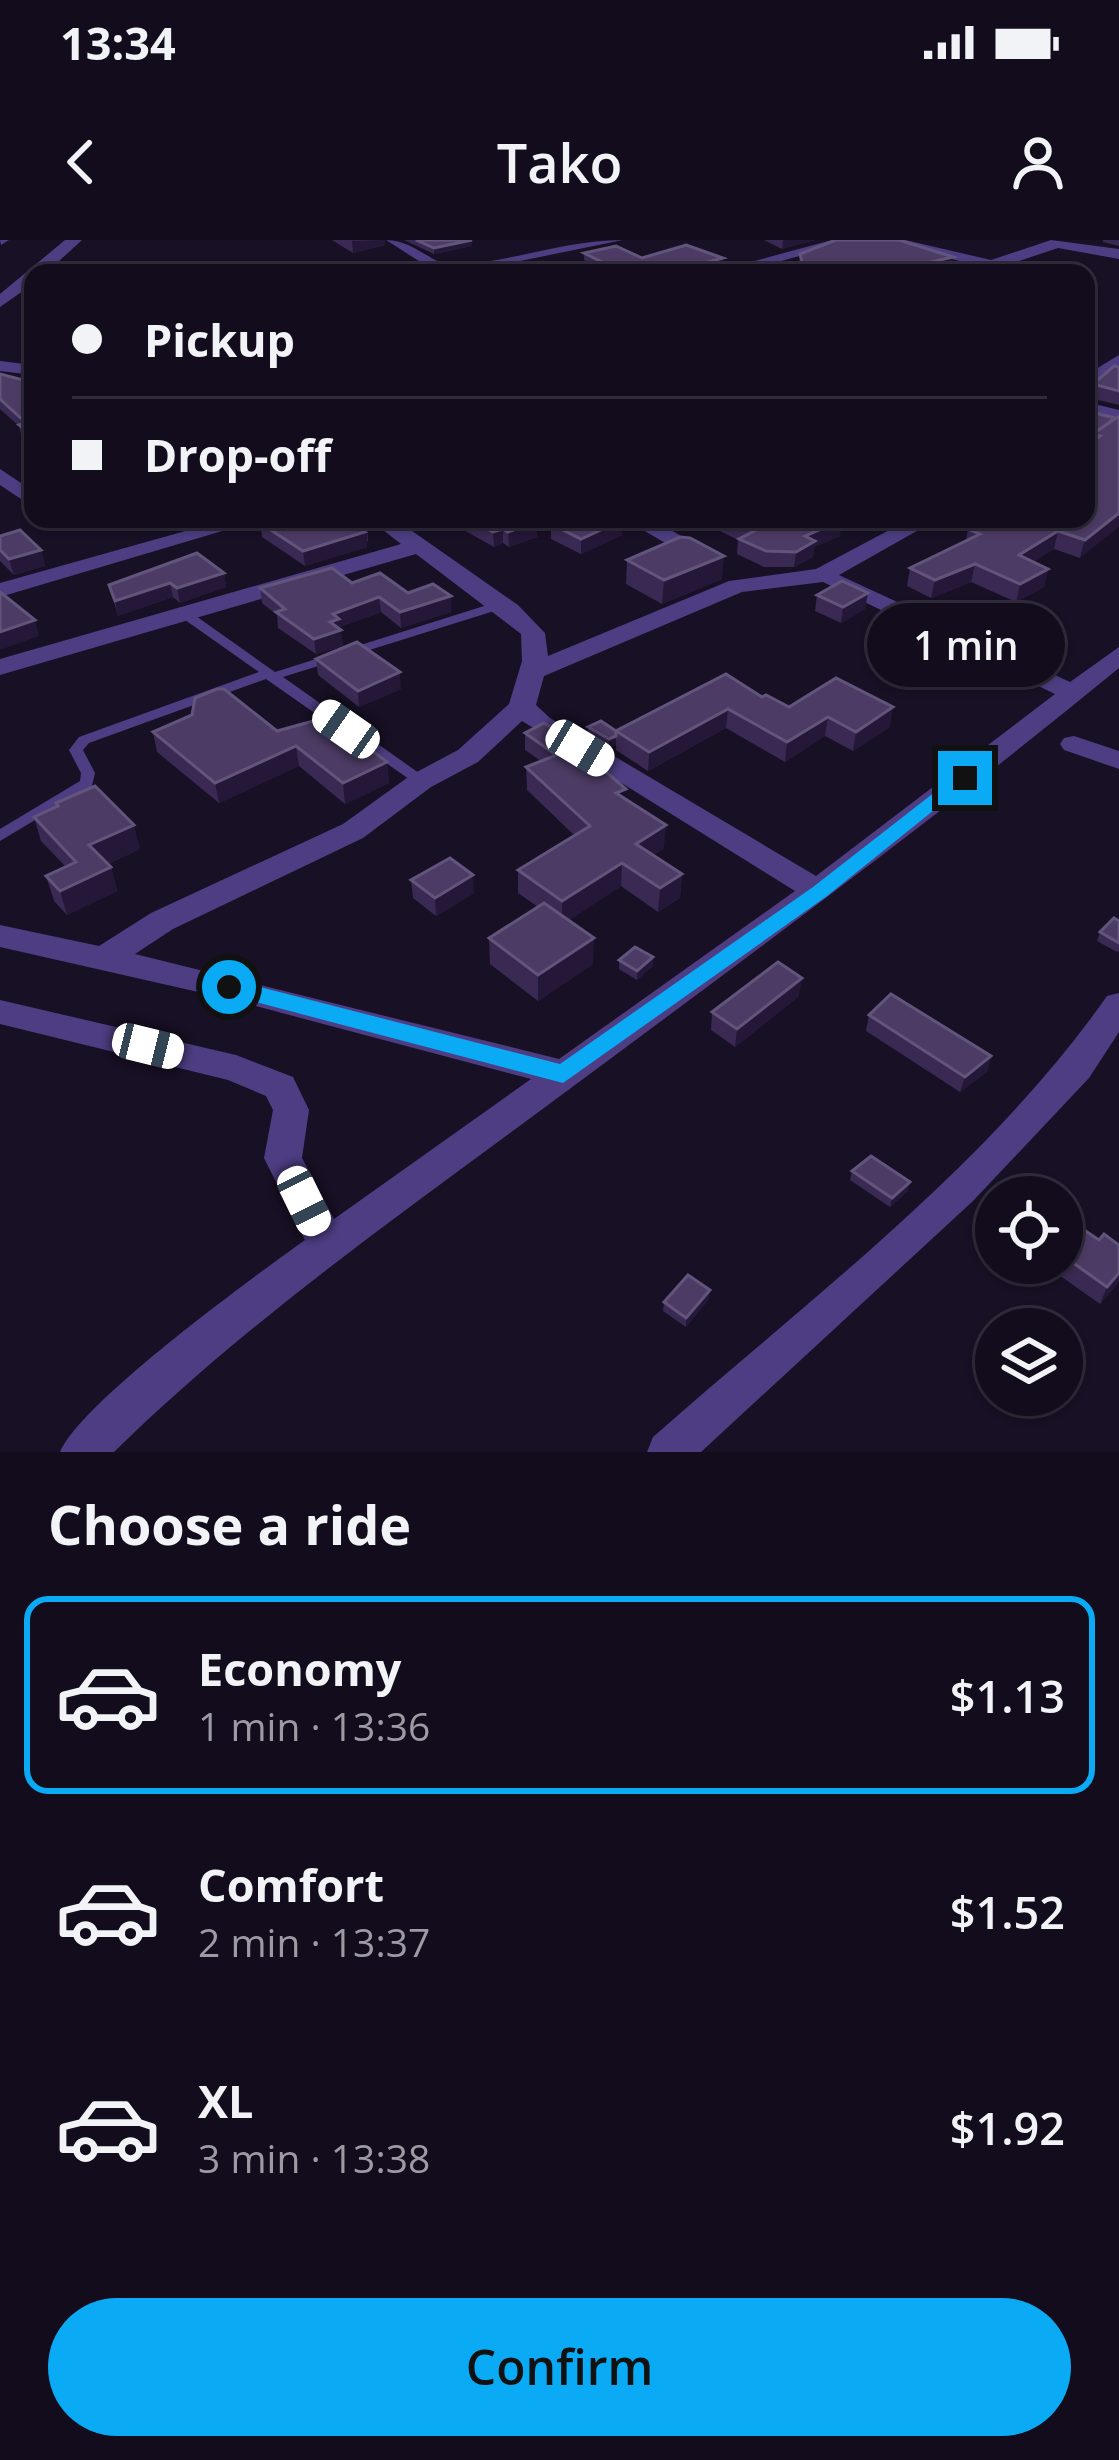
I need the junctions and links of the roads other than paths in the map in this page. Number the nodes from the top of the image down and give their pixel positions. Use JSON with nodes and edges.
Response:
{"nodes":[{"id":1,"x":74,"y":240,"type":"edge"},
{"id":2,"x":394,"y":240,"type":"edge"},
{"id":3,"x":615,"y":240,"type":"edge"},
{"id":4,"x":850,"y":240,"type":"edge"},
{"id":5,"x":885,"y":240,"type":"edge"},
{"id":6,"x":1051,"y":241,"type":"edge"},
{"id":7,"x":1119,"y":254,"type":"edge"},
{"id":8,"x":46,"y":264,"type":"edge"},
{"id":9,"x":434,"y":264,"type":"edge"},
{"id":10,"x":485,"y":264,"type":"edge"},
{"id":11,"x":754,"y":264,"type":"edge"},
{"id":12,"x":989,"y":264,"type":"edge"},
{"id":13,"x":995,"y":264,"type":"edge"},
{"id":14,"x":1119,"y":359,"type":"edge"},
{"id":15,"x":1095,"y":377,"type":"edge"},
{"id":16,"x":0,"y":475,"type":"edge"},
{"id":17,"x":24,"y":494,"type":"edge"},
{"id":18,"x":220,"y":528,"type":"edge"},
{"id":19,"x":393,"y":528,"type":"edge"},
{"id":20,"x":652,"y":528,"type":"edge"},
{"id":21,"x":910,"y":528,"type":"edge"},
{"id":22,"x":418,"y":546,"type":"junction"},
{"id":23,"x":822,"y":575,"type":"junction"},
{"id":24,"x":753,"y":582,"type":"junction"},
{"id":25,"x":0,"y":589,"type":"edge"},
{"id":26,"x":504,"y":604,"type":"junction"},
{"id":27,"x":182,"y":612,"type":"junction"},
{"id":28,"x":1119,"y":655,"type":"edge"},
{"id":29,"x":0,"y":668,"type":"edge"},
{"id":30,"x":533,"y":671,"type":"junction"},
{"id":31,"x":269,"y":676,"type":"junction"},
{"id":32,"x":1073,"y":693,"type":"junction"},
{"id":33,"x":522,"y":707,"type":"junction"},
{"id":34,"x":1074,"y":744,"type":"dead end"},
{"id":35,"x":1119,"y":761,"type":"edge"},
{"id":36,"x":421,"y":781,"type":"junction"},
{"id":37,"x":0,"y":836,"type":"edge"},
{"id":38,"x":820,"y":892,"type":"junction"},
{"id":39,"x":0,"y":936,"type":"edge"},
{"id":40,"x":102,"y":960,"type":"junction"},
{"id":41,"x":1119,"y":1004,"type":"edge"},
{"id":42,"x":0,"y":1012,"type":"edge"},
{"id":43,"x":563,"y":1074,"type":"junction"},
{"id":44,"x":326,"y":1244,"type":"junction"},
{"id":45,"x":82,"y":1452,"type":"edge"},
{"id":46,"x":669,"y":1452,"type":"edge"}],
"edges":[{"from":1,"to":8,"type":"street"},
{"from":2,"to":9,"type":"street"},
{"from":3,"to":10,"type":"street"},
{"from":4,"to":11,"type":"street"},
{"from":5,"to":12,"type":"street"},
{"from":6,"to":7,"type":"street"},
{"from":6,"to":13,"type":"street"},
{"from":14,"to":15,"type":"street"},
{"from":16,"to":17,"type":"street"},
{"from":18,"to":25,"type":"street"},
{"from":19,"to":22,"type":"street"},
{"from":20,"to":24,"type":"street"},
{"from":21,"to":23,"type":"street"},
{"from":22,"to":26,"type":"street"},
{"from":22,"to":27,"type":"street"},
{"from":23,"to":24,"type":"street"},
{"from":23,"to":32,"type":"street"},
{"from":24,"to":30,"type":"street"},
{"from":26,"to":30,"type":"street"},
{"from":26,"to":31,"type":"lane"},
{"from":27,"to":29,"type":"street"},
{"from":27,"to":31,"type":"lane"},
{"from":28,"to":32,"type":"street"},
{"from":30,"to":33,"type":"street"},
{"from":31,"to":36,"type":"lane"},
{"from":31,"to":37,"type":"lane"},
{"from":32,"to":38,"type":"street"},
{"from":33,"to":36,"type":"street"},
{"from":33,"to":38,"type":"street"},
{"from":34,"to":35,"type":"street"},
{"from":36,"to":40,"type":"street"},
{"from":38,"to":43,"type":"street"},
{"from":39,"to":40,"type":"street"},
{"from":40,"to":43,"type":"street"},
{"from":41,"to":46,"type":"street"},
{"from":42,"to":44,"type":"street"},
{"from":43,"to":44,"type":"street"},
{"from":44,"to":45,"type":"street"}]}
